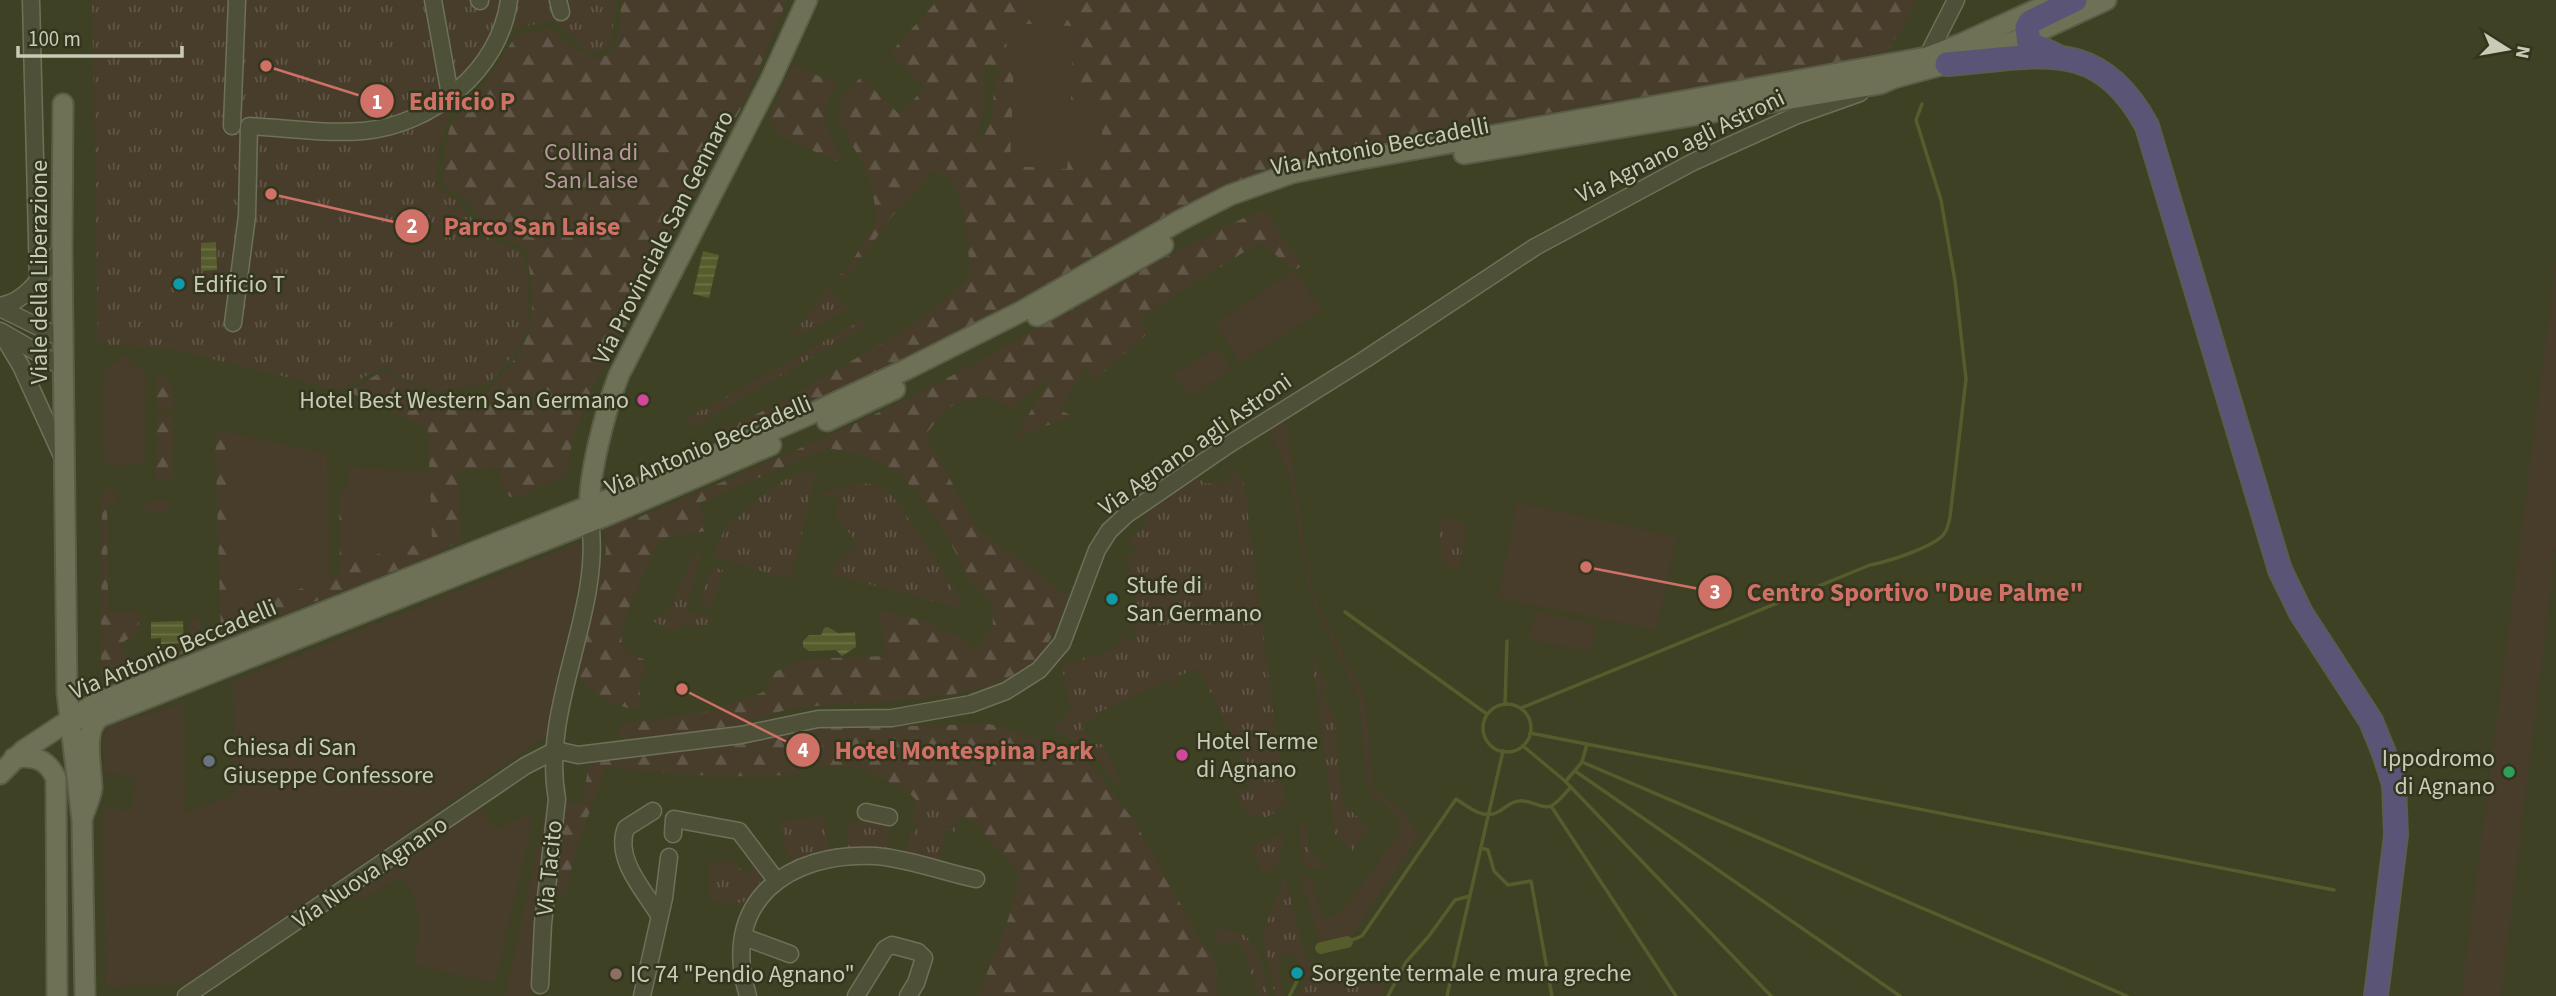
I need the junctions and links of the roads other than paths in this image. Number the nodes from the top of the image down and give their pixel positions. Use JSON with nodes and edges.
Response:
{"nodes":[{"id":1,"x":31,"y":0,"type":"edge"},
{"id":2,"x":236,"y":0,"type":"edge"},
{"id":3,"x":509,"y":0,"type":"edge"},
{"id":4,"x":807,"y":0,"type":"edge"},
{"id":5,"x":1956,"y":0,"type":"edge"},
{"id":6,"x":2059,"y":0,"type":"edge"},
{"id":7,"x":2075,"y":0,"type":"edge"},
{"id":8,"x":2106,"y":0,"type":"edge"},
{"id":9,"x":434,"y":3,"type":"edge"},
{"id":10,"x":1944,"y":24,"type":"junction"},
{"id":11,"x":2026,"y":37,"type":"junction"},
{"id":12,"x":1964,"y":43,"type":"junction"},
{"id":13,"x":2059,"y":57,"type":"junction"},
{"id":14,"x":1935,"y":64,"type":"junction"},
{"id":15,"x":1883,"y":74,"type":"junction"},
{"id":16,"x":1828,"y":93,"type":"junction"},
{"id":17,"x":450,"y":96,"type":"junction"},
{"id":18,"x":63,"y":104,"type":"joint"},
{"id":19,"x":33,"y":105,"type":"junction"},
{"id":20,"x":1795,"y":116,"type":"junction"},
{"id":21,"x":232,"y":126,"type":"dead end"},
{"id":22,"x":62,"y":247,"type":"junction"},
{"id":23,"x":37,"y":280,"type":"junction"},
{"id":24,"x":0,"y":307,"type":"edge"},
{"id":25,"x":233,"y":323,"type":"dead end"},
{"id":26,"x":0,"y":331,"type":"edge"},
{"id":27,"x":63,"y":339,"type":"junction"},
{"id":28,"x":64,"y":368,"type":"junction"},
{"id":29,"x":64,"y":461,"type":"junction"},
{"id":30,"x":689,"y":473,"type":"junction"},
{"id":31,"x":590,"y":513,"type":"junction"},
{"id":32,"x":100,"y":717,"type":"junction"},
{"id":33,"x":70,"y":720,"type":"junction"},
{"id":34,"x":556,"y":750,"type":"junction"},
{"id":35,"x":14,"y":758,"type":"junction"},
{"id":36,"x":0,"y":774,"type":"edge"},
{"id":37,"x":653,"y":811,"type":"dead end"},
{"id":38,"x":866,"y":812,"type":"dead end"},
{"id":39,"x":889,"y":817,"type":"dead end"},
{"id":40,"x":82,"y":820,"type":"junction"},
{"id":41,"x":673,"y":827,"type":"dead end"},
{"id":42,"x":669,"y":857,"type":"dead end"},
{"id":43,"x":976,"y":879,"type":"dead end"},
{"id":44,"x":776,"y":880,"type":"junction"},
{"id":45,"x":659,"y":915,"type":"junction"},
{"id":46,"x":744,"y":937,"type":"junction"},
{"id":47,"x":790,"y":954,"type":"dead end"},
{"id":48,"x":540,"y":985,"type":"dead end"},
{"id":49,"x":57,"y":996,"type":"edge"},
{"id":50,"x":85,"y":996,"type":"edge"},
{"id":51,"x":186,"y":996,"type":"edge"},
{"id":52,"x":642,"y":996,"type":"edge"},
{"id":53,"x":748,"y":996,"type":"edge"},
{"id":54,"x":856,"y":996,"type":"edge"},
{"id":55,"x":908,"y":996,"type":"edge"},
{"id":56,"x":2376,"y":996,"type":"edge"}],
"edges":[{"from":1,"to":19,"type":"street"},
{"from":2,"to":21,"type":"street"},
{"from":3,"to":17,"type":"street"},
{"from":4,"to":31,"type":"main road","name":"Via Provinciale San Gennaro"},
{"from":5,"to":10,"type":"street"},
{"from":6,"to":12,"type":"main road"},
{"from":7,"to":11,"type":"highway"},
{"from":8,"to":11,"type":"main road"},
{"from":9,"to":17,"type":"street"},
{"from":10,"to":12,"type":"street"},
{"from":10,"to":14,"type":"street"},
{"from":11,"to":13,"type":"highway"},
{"from":11,"to":14,"type":"main road"},
{"from":12,"to":14,"type":"main road"},
{"from":13,"to":14,"type":"highway"},
{"from":13,"to":56,"type":"highway"},
{"from":14,"to":15,"type":"main road","name":"Via Antonio Beccadelli"},
{"from":15,"to":16,"type":"main road","name":"Via Antonio Beccadelli"},
{"from":15,"to":20,"type":"street","name":"Via Agnano agli Astroni"},
{"from":15,"to":30,"type":"main road","name":"Via Antonio Beccadelli"},
{"from":16,"to":20,"type":"street"},
{"from":16,"to":30,"type":"main road","name":"Via Antonio Beccadelli"},
{"from":17,"to":25,"type":"street"},
{"from":18,"to":19,"type":"street","name":"Viale della Liberazione"},
{"from":18,"to":22,"type":"main road","name":"Viale della Liberazione"},
{"from":19,"to":23,"type":"street","name":"Viale della Liberazione"},
{"from":20,"to":34,"type":"street","name":"Via Agnano agli Astroni"},
{"from":22,"to":23,"type":"street"},
{"from":22,"to":27,"type":"main road","name":"Viale della Liberazione"},
{"from":23,"to":24,"type":"street"},
{"from":24,"to":27,"type":"street"},
{"from":26,"to":28,"type":"street"},
{"from":26,"to":29,"type":"street"},
{"from":27,"to":28,"type":"main road","name":"Viale della Liberazione"},
{"from":28,"to":29,"type":"main road","name":"Viale della Liberazione"},
{"from":29,"to":33,"type":"main road","name":"Viale della Liberazione"},
{"from":30,"to":31,"type":"main road","name":"Via Antonio Beccadelli"},
{"from":31,"to":32,"type":"main road","name":"Via Antonio Beccadelli"},
{"from":31,"to":33,"type":"main road","name":"Via Antonio Beccadelli"},
{"from":31,"to":34,"type":"street","name":"Via Provinciale San Gennaro"},
{"from":32,"to":33,"type":"main road","name":"Via Antonio Beccadelli"},
{"from":32,"to":40,"type":"main road"},
{"from":33,"to":35,"type":"main road"},
{"from":33,"to":40,"type":"main road","name":"Viale della Liberazione"},
{"from":34,"to":48,"type":"street","name":"Via Tacito"},
{"from":34,"to":51,"type":"street","name":"Via Nuova Agnano"},
{"from":35,"to":36,"type":"main road"},
{"from":35,"to":49,"type":"main road"},
{"from":37,"to":45,"type":"street"},
{"from":38,"to":39,"type":"street"},
{"from":40,"to":50,"type":"main road"},
{"from":41,"to":44,"type":"street"},
{"from":42,"to":45,"type":"street"},
{"from":43,"to":44,"type":"street"},
{"from":44,"to":46,"type":"street"},
{"from":45,"to":52,"type":"street"},
{"from":46,"to":47,"type":"street"},
{"from":46,"to":53,"type":"street"},
{"from":54,"to":55,"type":"street"}]}
